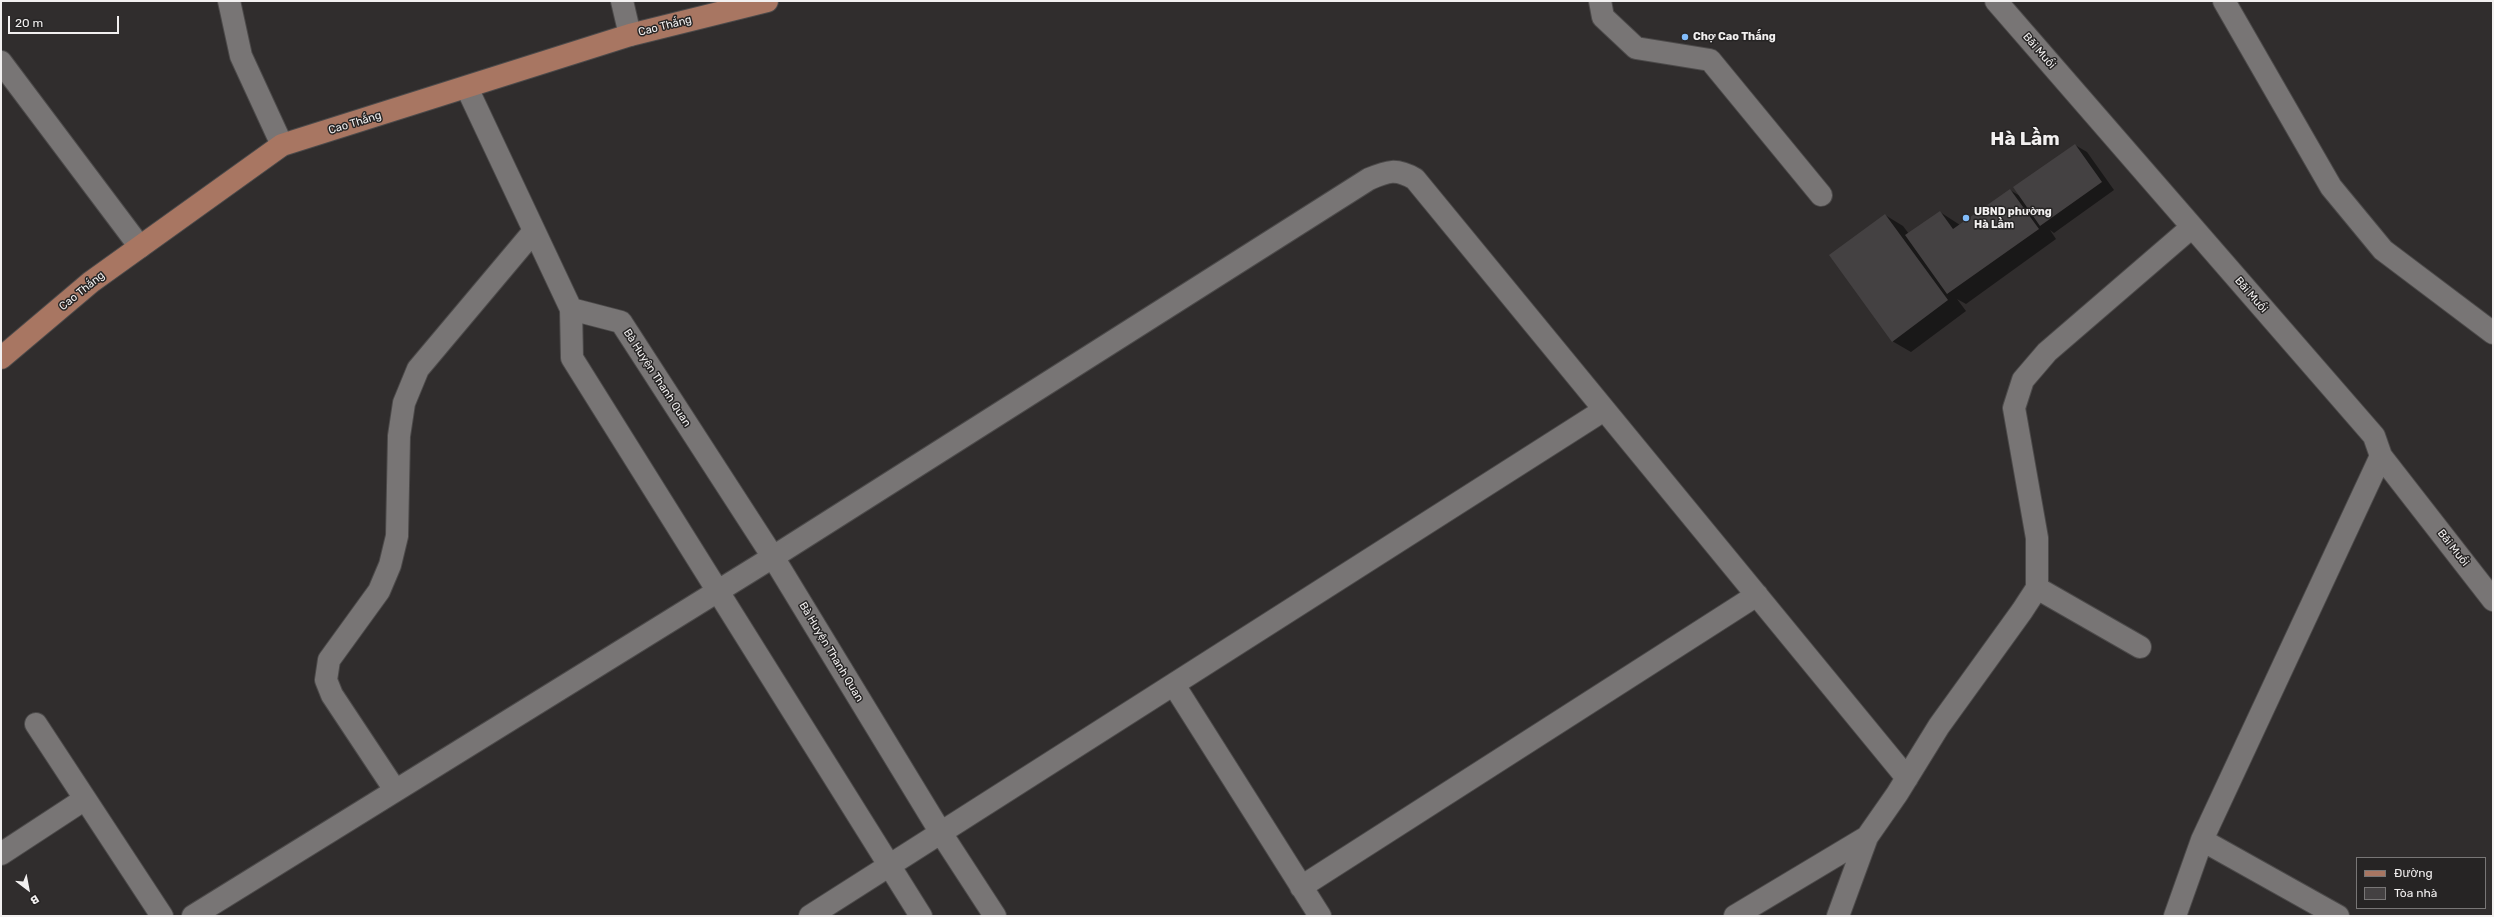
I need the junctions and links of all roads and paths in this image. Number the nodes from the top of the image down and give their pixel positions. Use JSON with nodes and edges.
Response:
{"nodes":[{"id":1,"x":229,"y":1,"type":"edge"},
{"id":2,"x":622,"y":1,"type":"edge"},
{"id":3,"x":767,"y":1,"type":"edge"},
{"id":4,"x":1600,"y":1,"type":"edge"},
{"id":5,"x":1996,"y":1,"type":"edge"},
{"id":6,"x":2224,"y":1,"type":"edge"},
{"id":7,"x":630,"y":35,"type":"junction"},
{"id":8,"x":1,"y":62,"type":"edge"},
{"id":9,"x":467,"y":88,"type":"junction"},
{"id":10,"x":282,"y":146,"type":"junction"},
{"id":11,"x":1821,"y":195,"type":"dead end"},
{"id":12,"x":2192,"y":227,"type":"junction"},
{"id":13,"x":534,"y":232,"type":"junction"},
{"id":14,"x":140,"y":247,"type":"junction"},
{"id":15,"x":571,"y":309,"type":"junction"},
{"id":16,"x":2493,"y":334,"type":"edge"},
{"id":17,"x":1,"y":358,"type":"edge"},
{"id":18,"x":1604,"y":410,"type":"junction"},
{"id":19,"x":2381,"y":456,"type":"junction"},
{"id":20,"x":773,"y":557,"type":"junction"},
{"id":21,"x":2037,"y":588,"type":"junction"},
{"id":22,"x":717,"y":590,"type":"junction"},
{"id":23,"x":1757,"y":595,"type":"junction"},
{"id":24,"x":2493,"y":600,"type":"edge"},
{"id":25,"x":2140,"y":647,"type":"dead end"},
{"id":26,"x":1174,"y":686,"type":"junction"},
{"id":27,"x":36,"y":724,"type":"dead end"},
{"id":28,"x":1907,"y":778,"type":"junction"},
{"id":29,"x":395,"y":790,"type":"junction"},
{"id":30,"x":85,"y":798,"type":"junction"},
{"id":31,"x":941,"y":833,"type":"junction"},
{"id":32,"x":1867,"y":837,"type":"junction"},
{"id":33,"x":2202,"y":840,"type":"junction"},
{"id":34,"x":1,"y":854,"type":"edge"},
{"id":35,"x":890,"y":865,"type":"junction"},
{"id":36,"x":1301,"y":887,"type":"junction"},
{"id":37,"x":162,"y":916,"type":"edge"},
{"id":38,"x":193,"y":916,"type":"edge"},
{"id":39,"x":810,"y":916,"type":"edge"},
{"id":40,"x":922,"y":916,"type":"edge"},
{"id":41,"x":995,"y":916,"type":"edge"},
{"id":42,"x":1320,"y":916,"type":"edge"},
{"id":43,"x":1735,"y":916,"type":"edge"},
{"id":44,"x":1838,"y":916,"type":"edge"},
{"id":45,"x":2176,"y":916,"type":"edge"},
{"id":46,"x":2338,"y":916,"type":"edge"}],
"edges":[{"from":1,"to":10,"type":"street"},
{"from":2,"to":7,"type":"street"},
{"from":3,"to":7,"type":"main road","name":"Cao Thắng"},
{"from":4,"to":11,"type":"street"},
{"from":5,"to":12,"type":"street","name":"Bãi Muối"},
{"from":6,"to":16,"type":"street"},
{"from":7,"to":9,"type":"main road","name":"Cao Thắng"},
{"from":8,"to":14,"type":"street"},
{"from":9,"to":10,"type":"main road","name":"Cao Thắng"},
{"from":9,"to":13,"type":"street"},
{"from":10,"to":14,"type":"main road","name":"Cao Thắng"},
{"from":12,"to":19,"type":"street","name":"Bãi Muối"},
{"from":12,"to":21,"type":"street"},
{"from":13,"to":15,"type":"street"},
{"from":13,"to":29,"type":"street"},
{"from":14,"to":17,"type":"main road","name":"Cao Thắng"},
{"from":15,"to":20,"type":"street","name":"Bà Huyện Thanh Quan"},
{"from":15,"to":22,"type":"street"},
{"from":18,"to":20,"type":"street"},
{"from":18,"to":23,"type":"street"},
{"from":18,"to":26,"type":"street"},
{"from":19,"to":24,"type":"street","name":"Bãi Muối"},
{"from":19,"to":33,"type":"street"},
{"from":20,"to":22,"type":"street"},
{"from":20,"to":31,"type":"street","name":"Bà Huyện Thanh Quan"},
{"from":21,"to":25,"type":"street"},
{"from":21,"to":28,"type":"street"},
{"from":22,"to":29,"type":"street"},
{"from":22,"to":35,"type":"street"},
{"from":23,"to":28,"type":"street"},
{"from":23,"to":36,"type":"street"},
{"from":26,"to":31,"type":"street"},
{"from":26,"to":36,"type":"street"},
{"from":27,"to":30,"type":"street"},
{"from":28,"to":32,"type":"street"},
{"from":29,"to":38,"type":"street"},
{"from":30,"to":34,"type":"street"},
{"from":30,"to":37,"type":"street"},
{"from":31,"to":35,"type":"street"},
{"from":31,"to":41,"type":"street","name":"Bà Huyện Thanh Quan"},
{"from":32,"to":43,"type":"street"},
{"from":32,"to":44,"type":"street"},
{"from":33,"to":45,"type":"street"},
{"from":33,"to":46,"type":"street"},
{"from":35,"to":39,"type":"street"},
{"from":35,"to":40,"type":"street"},
{"from":36,"to":42,"type":"street"}]}
